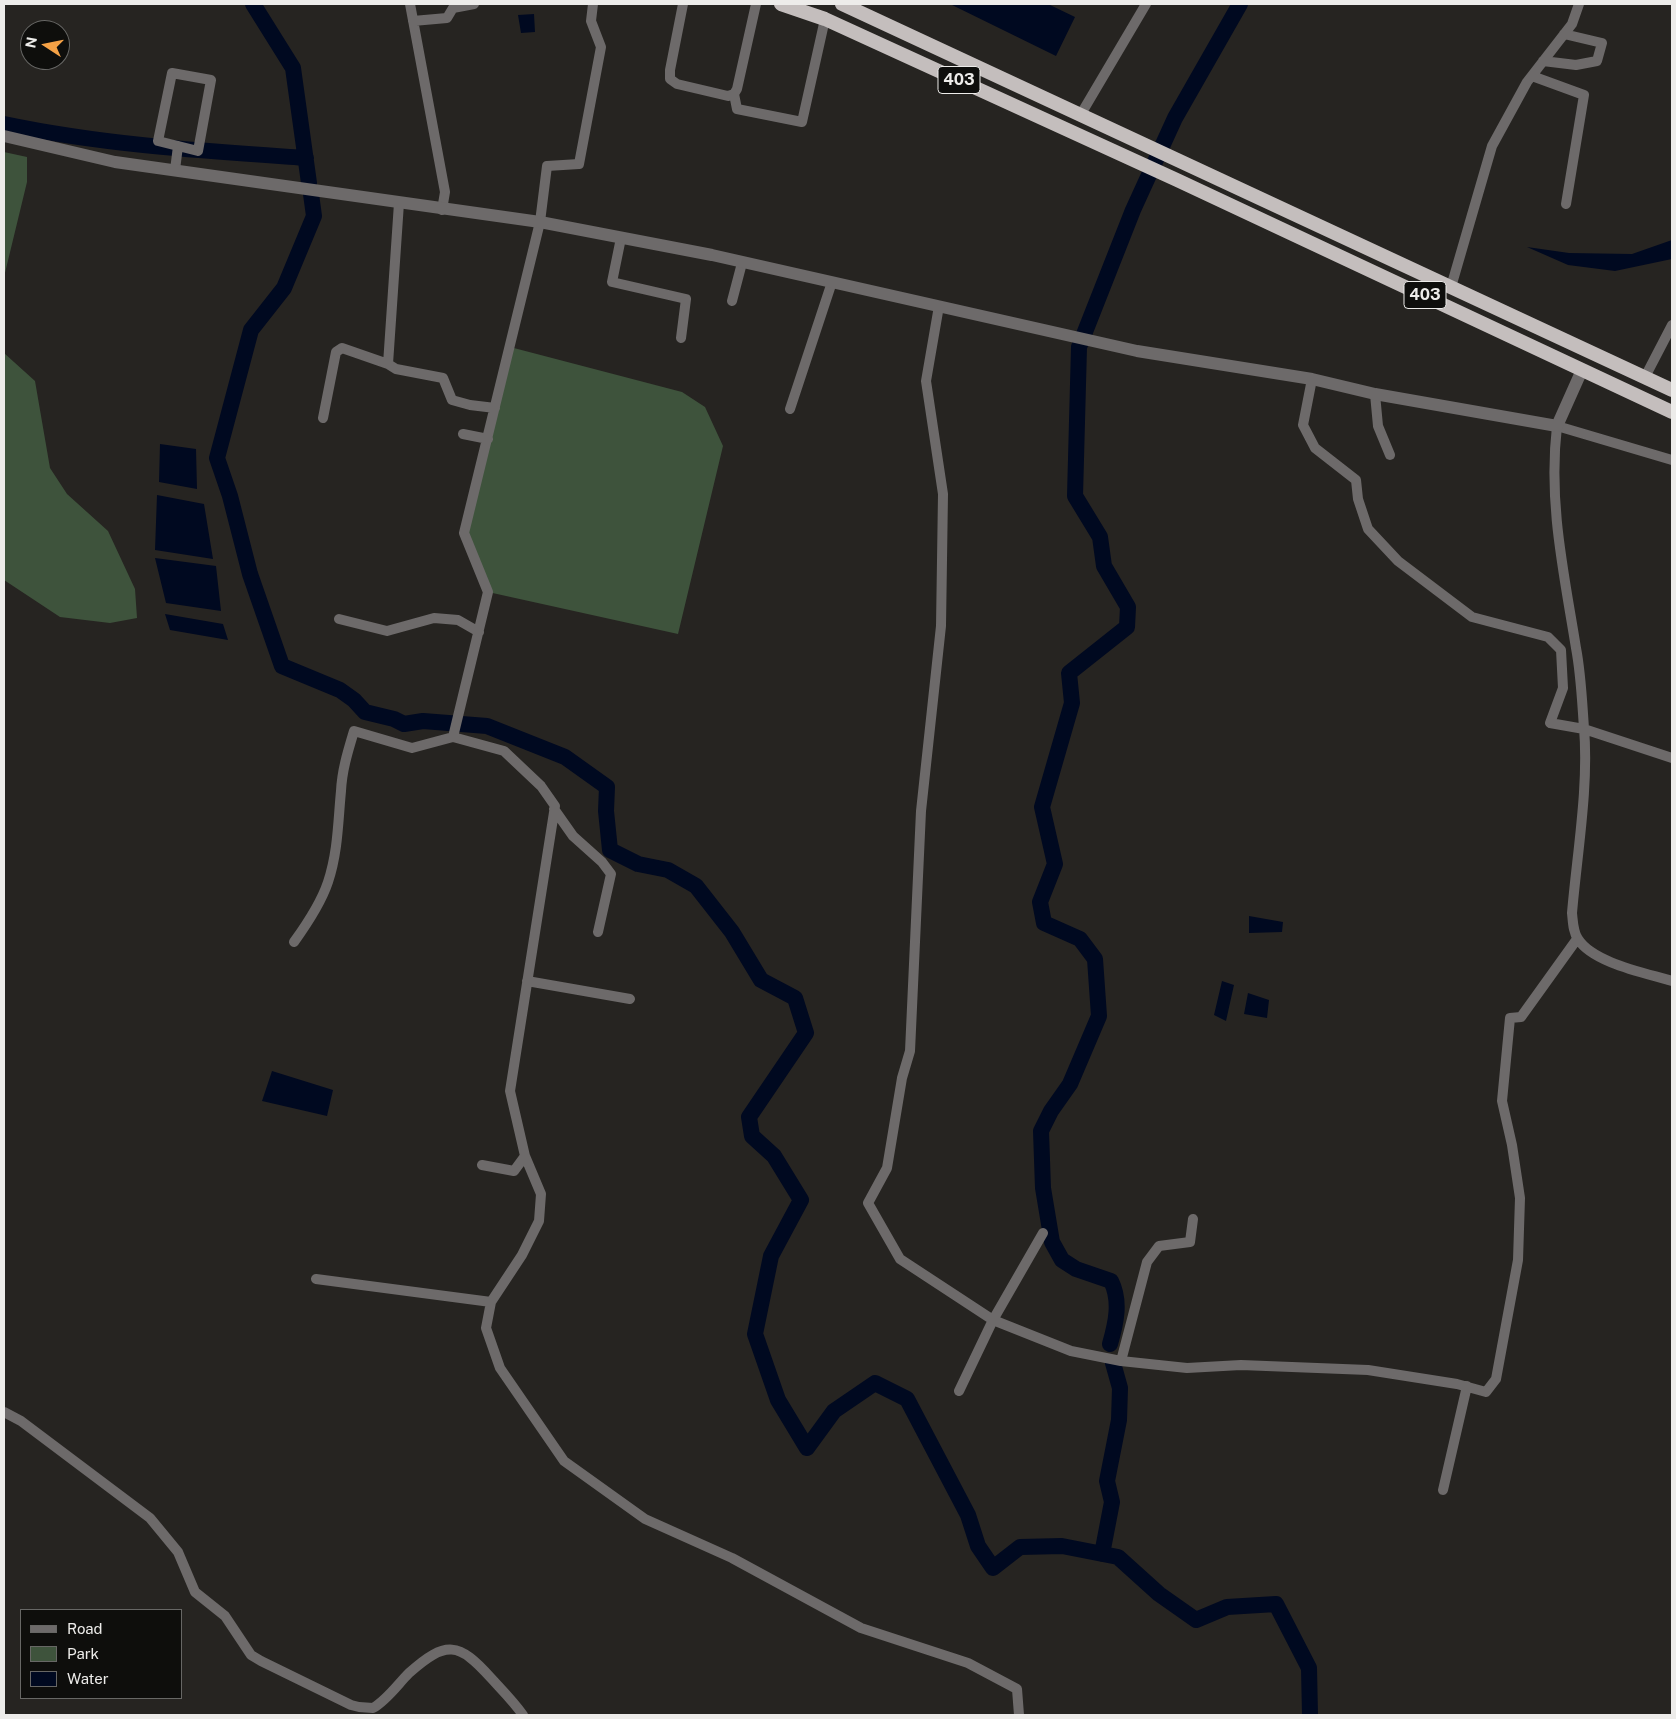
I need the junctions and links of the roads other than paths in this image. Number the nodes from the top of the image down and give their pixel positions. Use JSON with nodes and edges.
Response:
{"nodes":[{"id":1,"x":410,"y":4,"type":"edge"},
{"id":2,"x":474,"y":4,"type":"edge"},
{"id":3,"x":593,"y":4,"type":"edge"},
{"id":4,"x":683,"y":4,"type":"edge"},
{"id":5,"x":756,"y":4,"type":"edge"},
{"id":6,"x":781,"y":4,"type":"edge"},
{"id":7,"x":842,"y":4,"type":"edge"},
{"id":8,"x":1146,"y":4,"type":"edge"},
{"id":9,"x":1580,"y":4,"type":"edge"},
{"id":10,"x":825,"y":19,"type":"junction"},
{"id":11,"x":413,"y":21,"type":"junction"},
{"id":12,"x":1564,"y":34,"type":"junction"},
{"id":13,"x":1543,"y":62,"type":"junction"},
{"id":14,"x":1532,"y":76,"type":"junction"},
{"id":15,"x":734,"y":94,"type":"junction"},
{"id":16,"x":1081,"y":114,"type":"junction"},
{"id":17,"x":4,"y":136,"type":"edge"},
{"id":18,"x":178,"y":151,"type":"junction"},
{"id":19,"x":175,"y":170,"type":"junction"},
{"id":20,"x":399,"y":203,"type":"junction"},
{"id":21,"x":1566,"y":204,"type":"dead end"},
{"id":22,"x":442,"y":210,"type":"junction"},
{"id":23,"x":540,"y":222,"type":"junction"},
{"id":24,"x":622,"y":238,"type":"junction"},
{"id":25,"x":742,"y":263,"type":"junction"},
{"id":26,"x":832,"y":282,"type":"junction"},
{"id":27,"x":1451,"y":287,"type":"junction"},
{"id":28,"x":732,"y":301,"type":"dead end"},
{"id":29,"x":939,"y":306,"type":"junction"},
{"id":30,"x":1672,"y":325,"type":"edge"},
{"id":31,"x":681,"y":338,"type":"dead end"},
{"id":32,"x":388,"y":364,"type":"junction"},
{"id":33,"x":1582,"y":370,"type":"junction"},
{"id":34,"x":1644,"y":377,"type":"junction"},
{"id":35,"x":1312,"y":379,"type":"junction"},
{"id":36,"x":1672,"y":390,"type":"edge"},
{"id":37,"x":1375,"y":394,"type":"junction"},
{"id":38,"x":494,"y":408,"type":"junction"},
{"id":39,"x":790,"y":409,"type":"dead end"},
{"id":40,"x":1672,"y":412,"type":"edge"},
{"id":41,"x":323,"y":418,"type":"dead end"},
{"id":42,"x":1557,"y":426,"type":"junction"},
{"id":43,"x":463,"y":434,"type":"dead end"},
{"id":44,"x":488,"y":439,"type":"junction"},
{"id":45,"x":1390,"y":455,"type":"dead end"},
{"id":46,"x":1672,"y":460,"type":"edge"},
{"id":47,"x":339,"y":619,"type":"dead end"},
{"id":48,"x":479,"y":632,"type":"junction"},
{"id":49,"x":1584,"y":730,"type":"junction"},
{"id":50,"x":453,"y":737,"type":"junction"},
{"id":51,"x":1672,"y":758,"type":"edge"},
{"id":52,"x":554,"y":809,"type":"junction"},
{"id":53,"x":598,"y":932,"type":"dead end"},
{"id":54,"x":1577,"y":939,"type":"junction"},
{"id":55,"x":294,"y":942,"type":"dead end"},
{"id":56,"x":527,"y":981,"type":"junction"},
{"id":57,"x":1672,"y":981,"type":"edge"},
{"id":58,"x":630,"y":999,"type":"dead end"},
{"id":59,"x":525,"y":1156,"type":"junction"},
{"id":60,"x":482,"y":1165,"type":"dead end"},
{"id":61,"x":1193,"y":1219,"type":"dead end"},
{"id":62,"x":1043,"y":1233,"type":"dead end"},
{"id":63,"x":316,"y":1279,"type":"dead end"},
{"id":64,"x":491,"y":1302,"type":"junction"},
{"id":65,"x":993,"y":1320,"type":"junction"},
{"id":66,"x":1120,"y":1361,"type":"junction"},
{"id":67,"x":1467,"y":1386,"type":"junction"},
{"id":68,"x":959,"y":1391,"type":"dead end"},
{"id":69,"x":4,"y":1412,"type":"edge"},
{"id":70,"x":1443,"y":1490,"type":"dead end"},
{"id":71,"x":524,"y":1715,"type":"edge"},
{"id":72,"x":1019,"y":1715,"type":"edge"}],
"edges":[{"from":1,"to":11,"type":"street"},
{"from":2,"to":11,"type":"street"},
{"from":3,"to":23,"type":"street"},
{"from":4,"to":15,"type":"street"},
{"from":5,"to":15,"type":"street"},
{"from":6,"to":10,"type":"highway","number":"403"},
{"from":7,"to":16,"type":"highway","number":"403"},
{"from":8,"to":16,"type":"street"},
{"from":9,"to":12,"type":"street"},
{"from":10,"to":15,"type":"street"},
{"from":10,"to":33,"type":"highway","number":"403"},
{"from":11,"to":22,"type":"street"},
{"from":12,"to":13,"type":"street"},
{"from":12,"to":13,"type":"street"},
{"from":13,"to":14,"type":"street"},
{"from":14,"to":21,"type":"street"},
{"from":14,"to":27,"type":"street"},
{"from":16,"to":27,"type":"highway","number":"403"},
{"from":17,"to":19,"type":"street"},
{"from":18,"to":18,"type":"street"},
{"from":18,"to":19,"type":"street"},
{"from":19,"to":20,"type":"street"},
{"from":20,"to":22,"type":"street"},
{"from":20,"to":32,"type":"street"},
{"from":22,"to":23,"type":"street"},
{"from":23,"to":24,"type":"street"},
{"from":23,"to":38,"type":"street"},
{"from":24,"to":25,"type":"street"},
{"from":24,"to":31,"type":"street"},
{"from":25,"to":26,"type":"street"},
{"from":25,"to":28,"type":"street"},
{"from":26,"to":29,"type":"street"},
{"from":26,"to":39,"type":"street"},
{"from":27,"to":34,"type":"highway","number":"403"},
{"from":29,"to":35,"type":"street"},
{"from":29,"to":65,"type":"street"},
{"from":30,"to":34,"type":"street"},
{"from":32,"to":38,"type":"street"},
{"from":32,"to":41,"type":"street"},
{"from":33,"to":40,"type":"highway","number":"403"},
{"from":33,"to":42,"type":"street"},
{"from":34,"to":36,"type":"highway","number":"403"},
{"from":35,"to":37,"type":"street"},
{"from":35,"to":49,"type":"street"},
{"from":37,"to":42,"type":"street"},
{"from":37,"to":45,"type":"street"},
{"from":38,"to":44,"type":"street"},
{"from":42,"to":46,"type":"street"},
{"from":42,"to":49,"type":"street"},
{"from":43,"to":44,"type":"street"},
{"from":44,"to":48,"type":"street"},
{"from":47,"to":48,"type":"street"},
{"from":48,"to":50,"type":"street"},
{"from":49,"to":51,"type":"street"},
{"from":49,"to":54,"type":"street"},
{"from":50,"to":52,"type":"street"},
{"from":50,"to":55,"type":"street"},
{"from":52,"to":53,"type":"street"},
{"from":52,"to":56,"type":"street"},
{"from":54,"to":57,"type":"street"},
{"from":54,"to":67,"type":"street"},
{"from":56,"to":58,"type":"street"},
{"from":56,"to":59,"type":"street"},
{"from":59,"to":60,"type":"street"},
{"from":59,"to":64,"type":"street"},
{"from":61,"to":66,"type":"street"},
{"from":62,"to":65,"type":"street"},
{"from":63,"to":64,"type":"street"},
{"from":64,"to":72,"type":"street"},
{"from":65,"to":66,"type":"street"},
{"from":65,"to":68,"type":"street"},
{"from":66,"to":67,"type":"street"},
{"from":67,"to":70,"type":"street"},
{"from":69,"to":71,"type":"street"}]}
